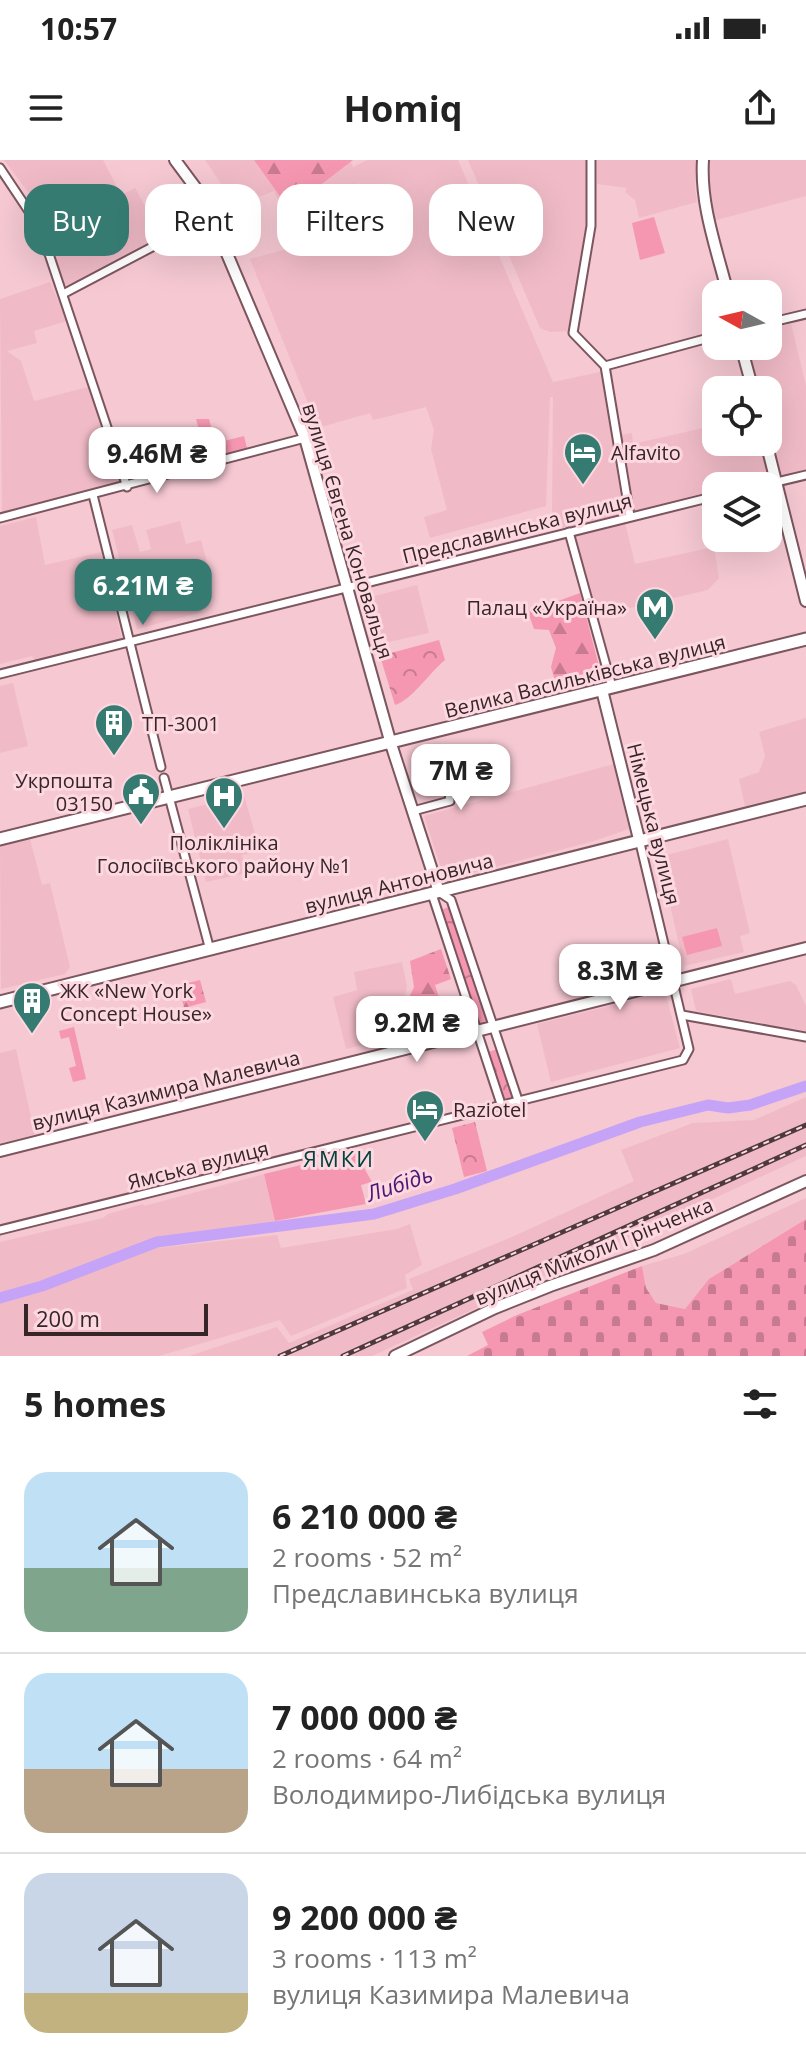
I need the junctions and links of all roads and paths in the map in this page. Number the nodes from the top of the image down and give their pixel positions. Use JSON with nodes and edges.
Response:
{"nodes":[{"id":1,"x":175,"y":160,"type":"edge"},
{"id":2,"x":591,"y":160,"type":"edge"},
{"id":3,"x":703,"y":160,"type":"edge"},
{"id":4,"x":0,"y":168,"type":"edge"},
{"id":5,"x":193,"y":184,"type":"edge"},
{"id":6,"x":145,"y":251,"type":"edge"},
{"id":7,"x":228,"y":256,"type":"edge"},
{"id":8,"x":724,"y":280,"type":"edge"},
{"id":9,"x":63,"y":294,"type":"junction"},
{"id":10,"x":806,"y":314,"type":"edge"},
{"id":11,"x":782,"y":320,"type":"edge"},
{"id":12,"x":702,"y":340,"type":"edge"},
{"id":13,"x":605,"y":366,"type":"junction"},
{"id":14,"x":305,"y":438,"type":"junction"},
{"id":15,"x":806,"y":475,"type":"edge"},
{"id":16,"x":782,"y":481,"type":"edge"},
{"id":17,"x":127,"y":487,"type":"junction"},
{"id":18,"x":93,"y":495,"type":"junction"},
{"id":19,"x":702,"y":499,"type":"edge"},
{"id":20,"x":782,"y":503,"type":"edge"},
{"id":21,"x":630,"y":516,"type":"junction"},
{"id":22,"x":0,"y":518,"type":"edge"},
{"id":23,"x":569,"y":532,"type":"junction"},
{"id":24,"x":347,"y":587,"type":"junction"},
{"id":25,"x":806,"y":601,"type":"edge"},
{"id":26,"x":806,"y":639,"type":"edge"},
{"id":27,"x":130,"y":641,"type":"junction"},
{"id":28,"x":0,"y":674,"type":"edge"},
{"id":29,"x":607,"y":688,"type":"junction"},
{"id":30,"x":391,"y":744,"type":"junction"},
{"id":31,"x":161,"y":767,"type":"dead end"},
{"id":32,"x":446,"y":770,"type":"dead end"},
{"id":33,"x":164,"y":778,"type":"dead end"},
{"id":34,"x":168,"y":798,"type":"junction"},
{"id":35,"x":806,"y":799,"type":"edge"},
{"id":36,"x":413,"y":811,"type":"junction"},
{"id":37,"x":0,"y":839,"type":"edge"},
{"id":38,"x":639,"y":839,"type":"junction"},
{"id":39,"x":435,"y":893,"type":"junction"},
{"id":40,"x":806,"y":948,"type":"edge"},
{"id":41,"x":210,"y":951,"type":"junction"},
{"id":42,"x":673,"y":982,"type":"junction"},
{"id":43,"x":0,"y":1002,"type":"edge"},
{"id":44,"x":682,"y":1015,"type":"junction"},
{"id":45,"x":495,"y":1026,"type":"junction"},
{"id":46,"x":479,"y":1031,"type":"junction"},
{"id":47,"x":806,"y":1037,"type":"edge"},
{"id":48,"x":683,"y":1060,"type":"joint"},
{"id":49,"x":518,"y":1100,"type":"junction"},
{"id":50,"x":501,"y":1104,"type":"junction"},
{"id":51,"x":0,"y":1151,"type":"edge"},
{"id":52,"x":806,"y":1181,"type":"edge"},
{"id":53,"x":0,"y":1230,"type":"edge"},
{"id":54,"x":395,"y":1356,"type":"edge"}],
"edges":[{"from":1,"to":5,"type":"main road","name":"вулиця Євгена Коновальця"},
{"from":2,"to":13,"type":"street"},
{"from":3,"to":8,"type":"main road"},
{"from":4,"to":9,"type":"street"},
{"from":6,"to":9,"type":"street"},
{"from":7,"to":14,"type":"main road","name":"вулиця Євгена Коновальця"},
{"from":9,"to":17,"type":"street"},
{"from":10,"to":11,"type":"street"},
{"from":12,"to":13,"type":"street"},
{"from":13,"to":21,"type":"street"},
{"from":14,"to":17,"type":"street"},
{"from":14,"to":24,"type":"main road","name":"вулиця Євгена Коновальця"},
{"from":15,"to":16,"type":"street"},
{"from":17,"to":18,"type":"street"},
{"from":18,"to":22,"type":"street"},
{"from":18,"to":27,"type":"street"},
{"from":19,"to":21,"type":"street","name":"Предславинська вулиця"},
{"from":20,"to":25,"type":"main road"},
{"from":21,"to":23,"type":"street","name":"Предславинська вулиця"},
{"from":23,"to":24,"type":"street","name":"Предславинська вулиця"},
{"from":23,"to":29,"type":"street","name":"Німецька вулиця"},
{"from":24,"to":27,"type":"street","name":"Предславинська вулиця"},
{"from":24,"to":30,"type":"main road","name":"вулиця Євгена Коновальця"},
{"from":26,"to":29,"type":"main road","name":"Велика Васильківська вулиця"},
{"from":27,"to":28,"type":"street","name":"Предславинська вулиця"},
{"from":27,"to":31,"type":"street"},
{"from":29,"to":30,"type":"main road","name":"Велика Васильківська вулиця"},
{"from":29,"to":38,"type":"main road","name":"Німецька вулиця"},
{"from":30,"to":34,"type":"main road","name":"Велика Васильківська вулиця"},
{"from":30,"to":36,"type":"main road","name":"вулиця Євгена Коновальця"},
{"from":32,"to":36,"type":"street"},
{"from":33,"to":34,"type":"street"},
{"from":34,"to":37,"type":"main road","name":"Велика Васильківська вулиця"},
{"from":34,"to":41,"type":"street"},
{"from":35,"to":38,"type":"main road","name":"вулиця Антоновича"},
{"from":36,"to":39,"type":"main road","name":"вулиця Євгена Коновальця"},
{"from":38,"to":39,"type":"main road","name":"вулиця Антоновича"},
{"from":38,"to":42,"type":"street","name":"Німецька вулиця"},
{"from":39,"to":41,"type":"main road","name":"вулиця Антоновича"},
{"from":39,"to":45,"type":"street"},
{"from":39,"to":46,"type":"street"},
{"from":40,"to":42,"type":"main road","name":"вулиця Казимира Малевича"},
{"from":41,"to":43,"type":"main road","name":"вулиця Антоновича"},
{"from":42,"to":44,"type":"street","name":"Німецька вулиця"},
{"from":42,"to":45,"type":"main road","name":"вулиця Казимира Малевича"},
{"from":44,"to":47,"type":"street"},
{"from":44,"to":48,"type":"street","name":"Німецька вулиця"},
{"from":45,"to":46,"type":"main road","name":"вулиця Казимира Малевича"},
{"from":45,"to":49,"type":"street"},
{"from":46,"to":50,"type":"street"},
{"from":46,"to":51,"type":"main road","name":"вулиця Казимира Малевича"},
{"from":48,"to":49,"type":"street","name":"Ямська вулиця"},
{"from":49,"to":50,"type":"street","name":"Ямська вулиця"},
{"from":50,"to":53,"type":"street","name":"Ямська вулиця"},
{"from":52,"to":54,"type":"main road","name":"вулиця Миколи Грінченка"}]}
